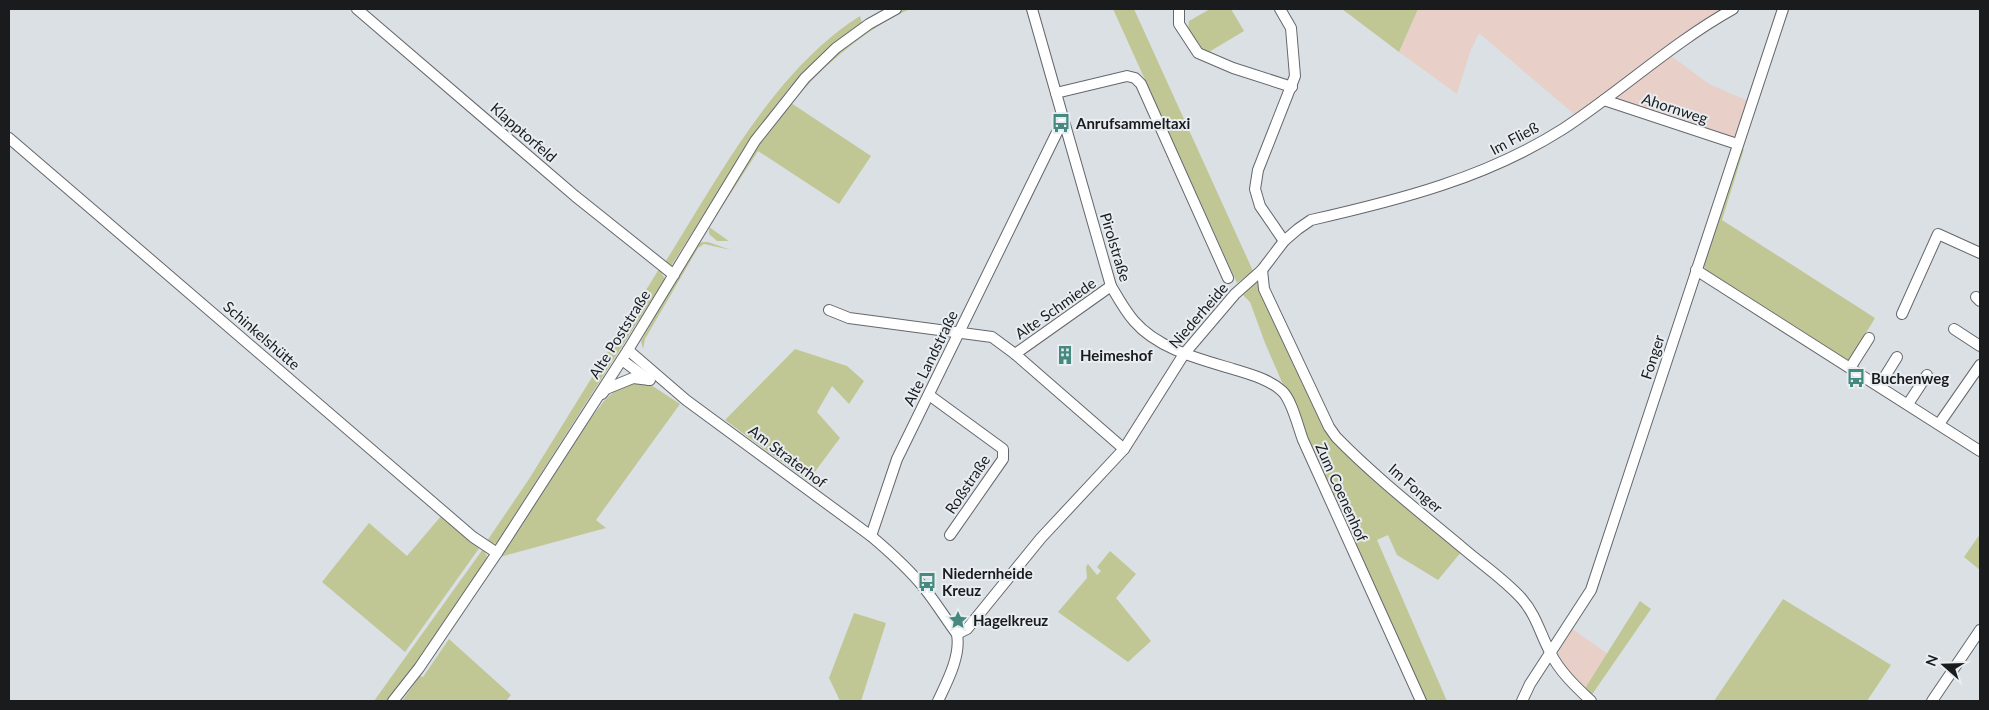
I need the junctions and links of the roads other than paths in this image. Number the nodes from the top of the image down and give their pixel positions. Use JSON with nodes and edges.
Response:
{"nodes":[{"id":1,"x":357,"y":9,"type":"edge"},
{"id":2,"x":896,"y":9,"type":"edge"},
{"id":3,"x":1032,"y":9,"type":"edge"},
{"id":4,"x":1179,"y":9,"type":"edge"},
{"id":5,"x":1280,"y":9,"type":"edge"},
{"id":6,"x":1733,"y":9,"type":"edge"},
{"id":7,"x":1783,"y":9,"type":"edge"},
{"id":8,"x":1292,"y":87,"type":"junction"},
{"id":9,"x":1056,"y":93,"type":"junction"},
{"id":10,"x":1604,"y":100,"type":"junction"},
{"id":11,"x":1063,"y":120,"type":"junction"},
{"id":12,"x":9,"y":138,"type":"edge"},
{"id":13,"x":1737,"y":144,"type":"junction"},
{"id":14,"x":1284,"y":241,"type":"junction"},
{"id":15,"x":1980,"y":253,"type":"edge"},
{"id":16,"x":1262,"y":270,"type":"junction"},
{"id":17,"x":1696,"y":270,"type":"junction"},
{"id":18,"x":674,"y":275,"type":"junction"},
{"id":19,"x":1228,"y":278,"type":"dead end"},
{"id":20,"x":1111,"y":286,"type":"junction"},
{"id":21,"x":829,"y":310,"type":"dead end"},
{"id":22,"x":1902,"y":314,"type":"dead end"},
{"id":23,"x":1954,"y":329,"type":"dead end"},
{"id":24,"x":960,"y":332,"type":"junction"},
{"id":25,"x":1869,"y":338,"type":"dead end"},
{"id":26,"x":1980,"y":346,"type":"edge"},
{"id":27,"x":628,"y":350,"type":"junction"},
{"id":28,"x":1015,"y":354,"type":"junction"},
{"id":29,"x":1184,"y":354,"type":"junction"},
{"id":30,"x":1897,"y":357,"type":"dead end"},
{"id":31,"x":622,"y":360,"type":"junction"},
{"id":32,"x":1980,"y":365,"type":"edge"},
{"id":33,"x":1850,"y":368,"type":"junction"},
{"id":34,"x":1927,"y":375,"type":"dead end"},
{"id":35,"x":650,"y":380,"type":"junction"},
{"id":36,"x":1879,"y":386,"type":"junction"},
{"id":37,"x":929,"y":395,"type":"junction"},
{"id":38,"x":686,"y":400,"type":"junction"},
{"id":39,"x":1908,"y":404,"type":"junction"},
{"id":40,"x":586,"y":414,"type":"junction"},
{"id":41,"x":1939,"y":424,"type":"junction"},
{"id":42,"x":1124,"y":449,"type":"junction"},
{"id":43,"x":1980,"y":451,"type":"edge"},
{"id":44,"x":950,"y":535,"type":"dead end"},
{"id":45,"x":871,"y":536,"type":"junction"},
{"id":46,"x":497,"y":553,"type":"junction"},
{"id":47,"x":1980,"y":630,"type":"edge"},
{"id":48,"x":957,"y":634,"type":"junction"},
{"id":49,"x":1550,"y":653,"type":"junction"},
{"id":50,"x":393,"y":701,"type":"edge"},
{"id":51,"x":938,"y":701,"type":"edge"},
{"id":52,"x":1421,"y":701,"type":"edge"},
{"id":53,"x":1522,"y":701,"type":"edge"},
{"id":54,"x":1591,"y":701,"type":"edge"},
{"id":55,"x":1932,"y":701,"type":"edge"}],
"edges":[{"from":1,"to":18,"type":"street","name":"Klapptorfeld"},
{"from":2,"to":18,"type":"street","name":"Alte Poststraße"},
{"from":3,"to":9,"type":"street"},
{"from":4,"to":8,"type":"street"},
{"from":5,"to":8,"type":"street"},
{"from":6,"to":10,"type":"street","name":"Im Fließ"},
{"from":7,"to":13,"type":"street","name":"Fonger"},
{"from":8,"to":14,"type":"street"},
{"from":9,"to":11,"type":"street"},
{"from":9,"to":19,"type":"street"},
{"from":10,"to":13,"type":"street","name":"Ahornweg"},
{"from":10,"to":14,"type":"street","name":"Im Fließ"},
{"from":11,"to":20,"type":"street","name":"Pirolstraße"},
{"from":11,"to":24,"type":"street","name":"Alte Landstraße"},
{"from":12,"to":46,"type":"street","name":"Schinkelshütte"},
{"from":13,"to":17,"type":"street","name":"Fonger"},
{"from":14,"to":16,"type":"street","name":"Niederheide"},
{"from":15,"to":22,"type":"street"},
{"from":16,"to":29,"type":"street","name":"Niederheide"},
{"from":16,"to":49,"type":"street","name":"Im Fonger"},
{"from":17,"to":33,"type":"street"},
{"from":17,"to":49,"type":"street","name":"Fonger"},
{"from":18,"to":27,"type":"street","name":"Alte Poststraße"},
{"from":20,"to":28,"type":"street","name":"Alte Schmiede"},
{"from":20,"to":29,"type":"street","name":"Pirolstraße"},
{"from":21,"to":24,"type":"street","name":"Alte Schmiede"},
{"from":23,"to":26,"type":"street"},
{"from":24,"to":28,"type":"street","name":"Alte Schmiede"},
{"from":24,"to":37,"type":"street","name":"Alte Landstraße"},
{"from":25,"to":33,"type":"street"},
{"from":27,"to":31,"type":"street","name":"Alte Poststraße"},
{"from":27,"to":38,"type":"street","name":"Am Straterhof"},
{"from":28,"to":42,"type":"street","name":"Alte Schmiede"},
{"from":29,"to":42,"type":"street","name":"Niederheide"},
{"from":29,"to":52,"type":"street","name":"Zum Coenenhof"},
{"from":30,"to":36,"type":"street"},
{"from":31,"to":35,"type":"street","name":"Am Straterhof"},
{"from":31,"to":40,"type":"street","name":"Alte Poststraße"},
{"from":32,"to":41,"type":"street"},
{"from":33,"to":36,"type":"street"},
{"from":34,"to":39,"type":"street"},
{"from":35,"to":38,"type":"street","name":"Am Straterhof"},
{"from":35,"to":40,"type":"street"},
{"from":36,"to":39,"type":"street"},
{"from":37,"to":44,"type":"street","name":"Roßstraße"},
{"from":37,"to":45,"type":"street","name":"Alte Landstraße"},
{"from":38,"to":45,"type":"street","name":"Am Straterhof"},
{"from":39,"to":41,"type":"street"},
{"from":40,"to":46,"type":"street","name":"Alte Poststraße"},
{"from":41,"to":43,"type":"street"},
{"from":42,"to":48,"type":"street","name":"Niederheide"},
{"from":45,"to":48,"type":"street"},
{"from":46,"to":50,"type":"street","name":"Alte Poststraße"},
{"from":47,"to":55,"type":"street"},
{"from":48,"to":51,"type":"street"},
{"from":49,"to":53,"type":"street","name":"Fonger"},
{"from":49,"to":54,"type":"street","name":"Im Fonger"}]}
